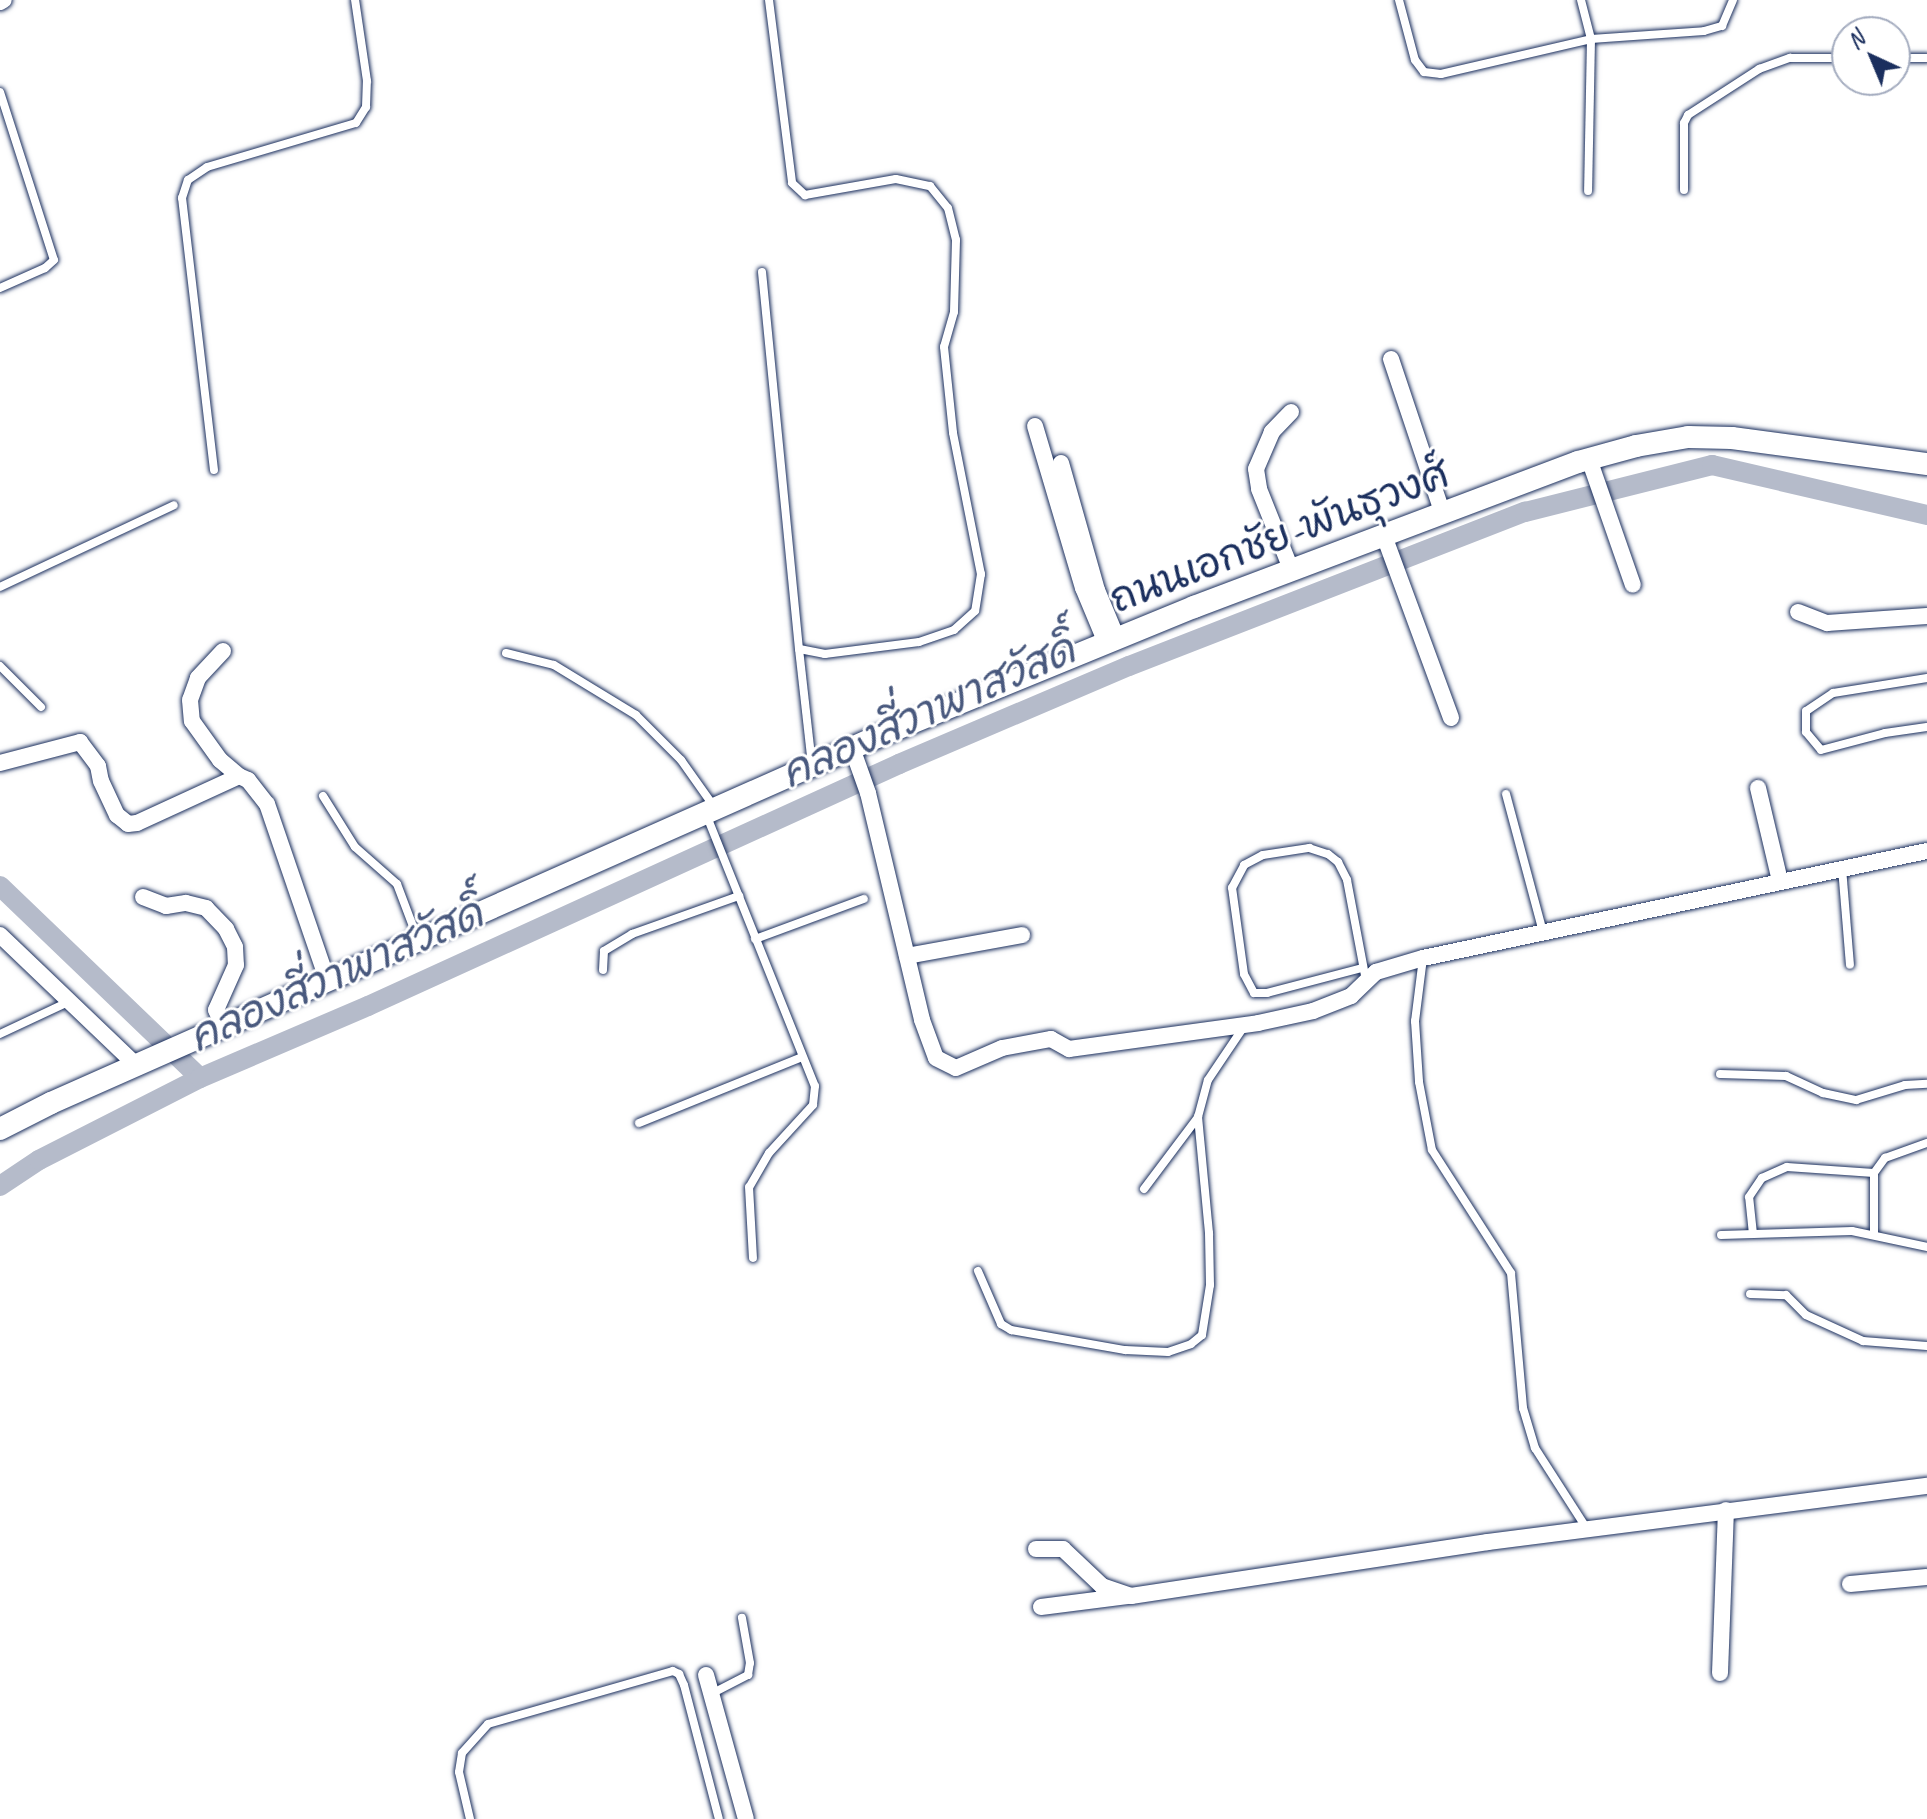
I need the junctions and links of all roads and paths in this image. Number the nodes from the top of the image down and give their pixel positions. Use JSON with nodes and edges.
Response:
{"nodes":[{"id":1,"x":355,"y":0,"type":"edge"},
{"id":2,"x":769,"y":0,"type":"edge"},
{"id":3,"x":1399,"y":0,"type":"edge"},
{"id":4,"x":1581,"y":0,"type":"edge"},
{"id":5,"x":1733,"y":0,"type":"edge"},
{"id":6,"x":1591,"y":39,"type":"junction"},
{"id":7,"x":1831,"y":58,"type":"edge"},
{"id":8,"x":0,"y":92,"type":"edge"},
{"id":9,"x":1684,"y":190,"type":"dead end"},
{"id":10,"x":1588,"y":191,"type":"dead end"},
{"id":11,"x":762,"y":272,"type":"dead end"},
{"id":12,"x":0,"y":288,"type":"edge"},
{"id":13,"x":1391,"y":359,"type":"dead end"},
{"id":14,"x":1291,"y":412,"type":"dead end"},
{"id":15,"x":1035,"y":426,"type":"dead end"},
{"id":16,"x":1061,"y":463,"type":"dead end"},
{"id":17,"x":1927,"y":464,"type":"edge"},
{"id":18,"x":1592,"y":467,"type":"junction"},
{"id":19,"x":214,"y":470,"type":"dead end"},
{"id":20,"x":174,"y":505,"type":"dead end"},
{"id":21,"x":1442,"y":511,"type":"junction"},
{"id":22,"x":1387,"y":542,"type":"junction"},
{"id":23,"x":1291,"y":569,"type":"junction"},
{"id":24,"x":1633,"y":585,"type":"dead end"},
{"id":25,"x":0,"y":587,"type":"edge"},
{"id":26,"x":1798,"y":612,"type":"dead end"},
{"id":27,"x":1927,"y":616,"type":"edge"},
{"id":28,"x":1112,"y":641,"type":"junction"},
{"id":29,"x":799,"y":649,"type":"junction"},
{"id":30,"x":223,"y":651,"type":"dead end"},
{"id":31,"x":506,"y":653,"type":"dead end"},
{"id":32,"x":0,"y":666,"type":"edge"},
{"id":33,"x":1927,"y":678,"type":"edge"},
{"id":34,"x":41,"y":707,"type":"dead end"},
{"id":35,"x":1451,"y":718,"type":"dead end"},
{"id":36,"x":1927,"y":727,"type":"edge"},
{"id":37,"x":856,"y":756,"type":"junction"},
{"id":38,"x":0,"y":763,"type":"edge"},
{"id":39,"x":812,"y":766,"type":"junction"},
{"id":40,"x":239,"y":776,"type":"junction"},
{"id":41,"x":1758,"y":788,"type":"dead end"},
{"id":42,"x":1506,"y":794,"type":"dead end"},
{"id":43,"x":323,"y":796,"type":"dead end"},
{"id":44,"x":711,"y":818,"type":"junction"},
{"id":45,"x":1927,"y":851,"type":"edge"},
{"id":46,"x":1842,"y":868,"type":"junction"},
{"id":47,"x":1780,"y":881,"type":"junction"},
{"id":48,"x":739,"y":896,"type":"junction"},
{"id":49,"x":143,"y":897,"type":"dead end"},
{"id":50,"x":864,"y":899,"type":"dead end"},
{"id":51,"x":1543,"y":933,"type":"junction"},
{"id":52,"x":0,"y":935,"type":"edge"},
{"id":53,"x":1022,"y":935,"type":"dead end"},
{"id":54,"x":755,"y":939,"type":"junction"},
{"id":55,"x":419,"y":941,"type":"junction"},
{"id":56,"x":907,"y":956,"type":"junction"},
{"id":57,"x":1423,"y":958,"type":"junction"},
{"id":58,"x":1850,"y":965,"type":"dead end"},
{"id":59,"x":603,"y":970,"type":"dead end"},
{"id":60,"x":1364,"y":974,"type":"junction"},
{"id":61,"x":328,"y":982,"type":"junction"},
{"id":62,"x":70,"y":1001,"type":"junction"},
{"id":63,"x":1245,"y":1025,"type":"junction"},
{"id":64,"x":224,"y":1028,"type":"junction"},
{"id":65,"x":0,"y":1034,"type":"edge"},
{"id":66,"x":802,"y":1057,"type":"junction"},
{"id":67,"x":148,"y":1062,"type":"junction"},
{"id":68,"x":1720,"y":1074,"type":"dead end"},
{"id":69,"x":1927,"y":1084,"type":"edge"},
{"id":70,"x":1198,"y":1117,"type":"junction"},
{"id":71,"x":639,"y":1123,"type":"dead end"},
{"id":72,"x":0,"y":1129,"type":"edge"},
{"id":73,"x":1927,"y":1143,"type":"edge"},
{"id":74,"x":1874,"y":1173,"type":"junction"},
{"id":75,"x":1144,"y":1189,"type":"dead end"},
{"id":76,"x":1753,"y":1234,"type":"junction"},
{"id":77,"x":1721,"y":1235,"type":"dead end"},
{"id":78,"x":1874,"y":1235,"type":"junction"},
{"id":79,"x":1927,"y":1247,"type":"edge"},
{"id":80,"x":753,"y":1258,"type":"dead end"},
{"id":81,"x":978,"y":1271,"type":"dead end"},
{"id":82,"x":1750,"y":1294,"type":"dead end"},
{"id":83,"x":1927,"y":1346,"type":"edge"},
{"id":84,"x":1927,"y":1486,"type":"edge"},
{"id":85,"x":1726,"y":1510,"type":"junction"},
{"id":86,"x":1587,"y":1529,"type":"junction"},
{"id":87,"x":1036,"y":1549,"type":"dead end"},
{"id":88,"x":1927,"y":1577,"type":"edge"},
{"id":89,"x":1850,"y":1584,"type":"dead end"},
{"id":90,"x":1131,"y":1596,"type":"junction"},
{"id":91,"x":1041,"y":1607,"type":"dead end"},
{"id":92,"x":742,"y":1618,"type":"dead end"},
{"id":93,"x":1720,"y":1673,"type":"dead end"},
{"id":94,"x":706,"y":1675,"type":"dead end"},
{"id":95,"x":711,"y":1694,"type":"junction"},
{"id":96,"x":470,"y":1819,"type":"edge"},
{"id":97,"x":719,"y":1819,"type":"edge"},
{"id":98,"x":746,"y":1819,"type":"edge"}],
"edges":[{"from":1,"to":19,"type":"lane"},
{"from":2,"to":29,"type":"lane"},
{"from":3,"to":6,"type":"lane"},
{"from":4,"to":6,"type":"lane"},
{"from":5,"to":6,"type":"lane"},
{"from":6,"to":10,"type":"lane"},
{"from":7,"to":9,"type":"lane"},
{"from":8,"to":12,"type":"lane"},
{"from":11,"to":29,"type":"lane"},
{"from":13,"to":21,"type":"street"},
{"from":14,"to":23,"type":"street"},
{"from":15,"to":28,"type":"street"},
{"from":16,"to":28,"type":"street"},
{"from":17,"to":18,"type":"street","name":"ถนนเอกชัย-พันธุวงศ์"},
{"from":18,"to":21,"type":"street","name":"ถนนเอกชัย-พันธุวงศ์"},
{"from":18,"to":24,"type":"street"},
{"from":20,"to":25,"type":"lane"},
{"from":21,"to":22,"type":"street","name":"ถนนเอกชัย-พันธุวงศ์"},
{"from":22,"to":23,"type":"street","name":"ถนนเอกชัย-พันธุวงศ์"},
{"from":22,"to":35,"type":"street"},
{"from":23,"to":28,"type":"street","name":"ถนนเอกชัย-พันธุวงศ์"},
{"from":26,"to":27,"type":"street"},
{"from":28,"to":37,"type":"street","name":"ถนนเอกชัย-พันธุวงศ์"},
{"from":29,"to":39,"type":"lane"},
{"from":30,"to":40,"type":"street"},
{"from":31,"to":44,"type":"lane"},
{"from":32,"to":34,"type":"lane"},
{"from":33,"to":36,"type":"lane"},
{"from":37,"to":39,"type":"street","name":"ถนนเอกชัย-พันธุวงศ์"},
{"from":37,"to":56,"type":"street"},
{"from":38,"to":40,"type":"street"},
{"from":39,"to":44,"type":"street","name":"ถนนเอกชัย-พันธุวงศ์"},
{"from":40,"to":61,"type":"street"},
{"from":41,"to":47,"type":"street"},
{"from":42,"to":51,"type":"lane"},
{"from":43,"to":55,"type":"lane"},
{"from":44,"to":48,"type":"lane"},
{"from":44,"to":55,"type":"street","name":"ถนนเอกชัย-พันธุวงศ์"},
{"from":45,"to":46,"type":"street"},
{"from":46,"to":47,"type":"street"},
{"from":46,"to":58,"type":"lane"},
{"from":47,"to":51,"type":"street"},
{"from":48,"to":54,"type":"lane"},
{"from":48,"to":59,"type":"lane"},
{"from":49,"to":64,"type":"street"},
{"from":50,"to":54,"type":"lane"},
{"from":51,"to":57,"type":"street"},
{"from":52,"to":62,"type":"street"},
{"from":53,"to":56,"type":"street"},
{"from":54,"to":66,"type":"lane"},
{"from":55,"to":61,"type":"street","name":"ถนนเอกชัย-พันธุวงศ์"},
{"from":56,"to":63,"type":"street"},
{"from":57,"to":60,"type":"street"},
{"from":57,"to":86,"type":"lane"},
{"from":60,"to":60,"type":"lane"},
{"from":60,"to":63,"type":"street"},
{"from":61,"to":64,"type":"street","name":"ถนนเอกชัย-พันธุวงศ์"},
{"from":62,"to":65,"type":"lane"},
{"from":62,"to":67,"type":"street"},
{"from":63,"to":70,"type":"lane"},
{"from":64,"to":67,"type":"street","name":"ถนนเอกชัย-พันธุวงศ์"},
{"from":66,"to":71,"type":"lane"},
{"from":66,"to":80,"type":"lane"},
{"from":67,"to":72,"type":"street","name":"ถนนเอกชัย-พันธุวงศ์"},
{"from":68,"to":69,"type":"lane"},
{"from":70,"to":75,"type":"lane"},
{"from":70,"to":81,"type":"lane"},
{"from":73,"to":74,"type":"lane"},
{"from":74,"to":76,"type":"lane"},
{"from":74,"to":78,"type":"lane"},
{"from":76,"to":77,"type":"lane"},
{"from":76,"to":78,"type":"lane"},
{"from":78,"to":79,"type":"lane"},
{"from":82,"to":83,"type":"lane"},
{"from":84,"to":85,"type":"street"},
{"from":85,"to":86,"type":"street"},
{"from":85,"to":93,"type":"street"},
{"from":86,"to":90,"type":"street"},
{"from":87,"to":90,"type":"street"},
{"from":88,"to":89,"type":"street"},
{"from":90,"to":91,"type":"street"},
{"from":92,"to":95,"type":"lane"},
{"from":94,"to":95,"type":"street"},
{"from":95,"to":98,"type":"street"},
{"from":96,"to":97,"type":"lane"}]}
